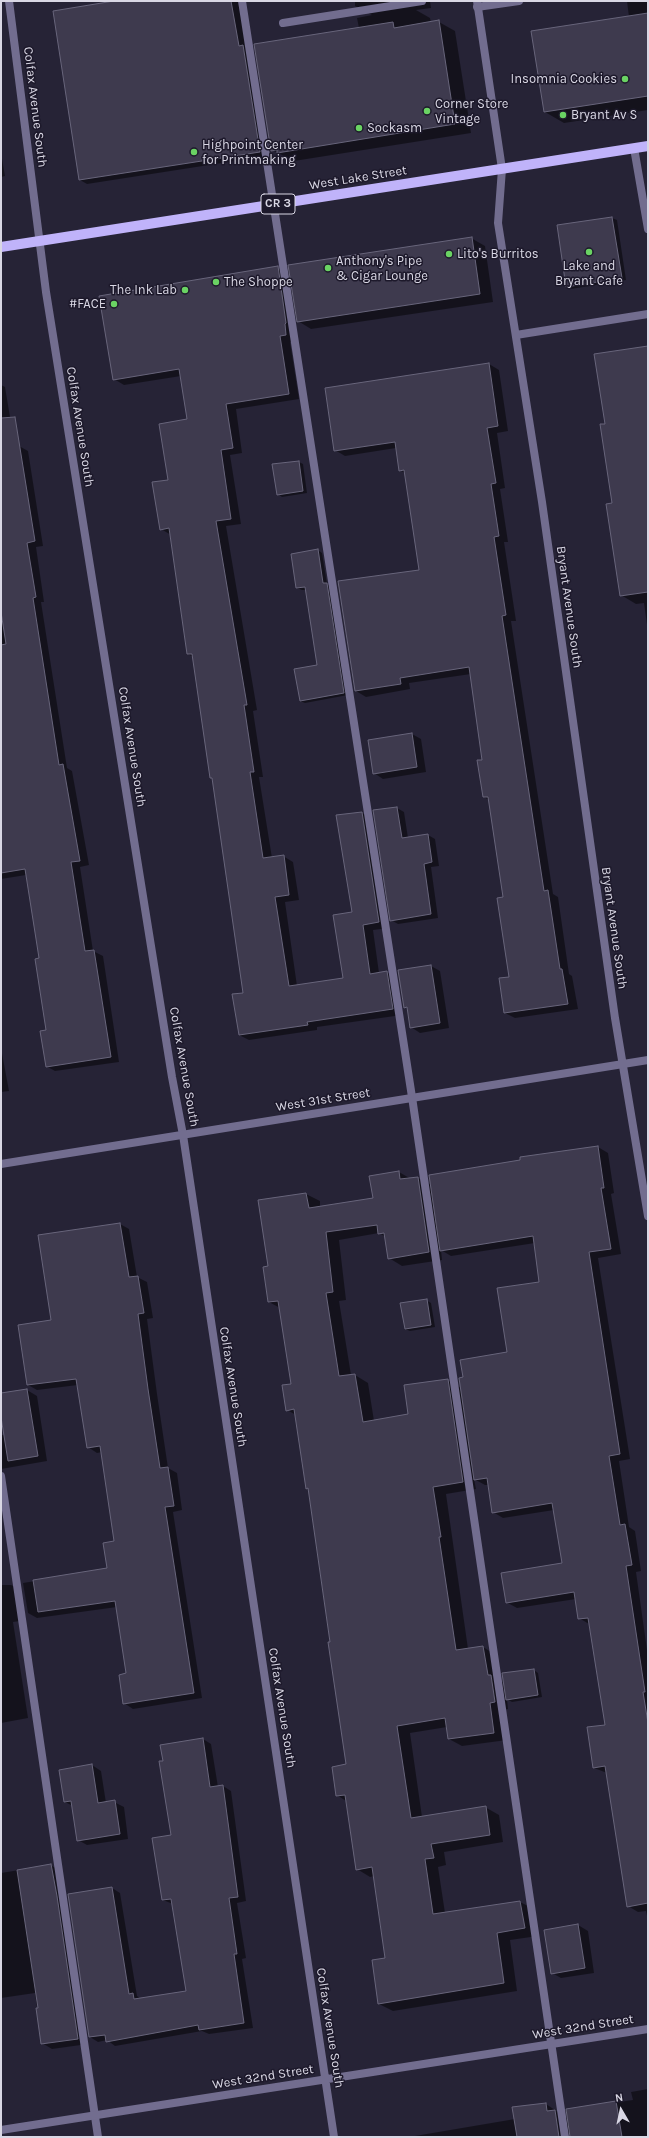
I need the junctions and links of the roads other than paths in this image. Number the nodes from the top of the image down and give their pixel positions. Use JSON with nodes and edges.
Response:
{"nodes":[{"id":1,"x":10,"y":1,"type":"edge"},
{"id":2,"x":242,"y":1,"type":"edge"},
{"id":3,"x":422,"y":1,"type":"edge"},
{"id":4,"x":519,"y":1,"type":"edge"},
{"id":5,"x":477,"y":4,"type":"edge"},
{"id":6,"x":283,"y":23,"type":"dead end"},
{"id":7,"x":648,"y":146,"type":"edge"},
{"id":8,"x":634,"y":148,"type":"junction"},
{"id":9,"x":502,"y":169,"type":"junction"},
{"id":10,"x":273,"y":205,"type":"junction"},
{"id":11,"x":648,"y":229,"type":"edge"},
{"id":12,"x":39,"y":240,"type":"junction"},
{"id":13,"x":1,"y":247,"type":"edge"},
{"id":14,"x":648,"y":314,"type":"edge"},
{"id":15,"x":516,"y":335,"type":"junction"},
{"id":16,"x":648,"y":1060,"type":"edge"},
{"id":17,"x":623,"y":1064,"type":"junction"},
{"id":18,"x":412,"y":1097,"type":"junction"},
{"id":19,"x":183,"y":1135,"type":"junction"},
{"id":20,"x":1,"y":1164,"type":"edge"},
{"id":21,"x":648,"y":1216,"type":"edge"},
{"id":22,"x":1,"y":1476,"type":"edge"},
{"id":23,"x":648,"y":2028,"type":"edge"},
{"id":24,"x":552,"y":2044,"type":"junction"},
{"id":25,"x":326,"y":2080,"type":"junction"},
{"id":26,"x":95,"y":2116,"type":"junction"},
{"id":27,"x":1,"y":2130,"type":"edge"},
{"id":28,"x":98,"y":2137,"type":"edge"},
{"id":29,"x":334,"y":2137,"type":"edge"},
{"id":30,"x":565,"y":2137,"type":"edge"}],
"edges":[{"from":1,"to":12,"type":"street","name":"Colfax Avenue South"},
{"from":2,"to":10,"type":"street"},
{"from":3,"to":6,"type":"street"},
{"from":4,"to":5,"type":"street"},
{"from":5,"to":9,"type":"street","name":"Bryant Avenue South"},
{"from":7,"to":8,"type":"main road","name":"West Lake Street","number":"CR 3"},
{"from":8,"to":9,"type":"main road","name":"West Lake Street","number":"CR 3"},
{"from":8,"to":11,"type":"street"},
{"from":9,"to":10,"type":"main road","name":"West Lake Street","number":"CR 3"},
{"from":9,"to":15,"type":"street","name":"Bryant Avenue South"},
{"from":10,"to":12,"type":"main road","name":"West Lake Street","number":"CR 3"},
{"from":10,"to":18,"type":"street"},
{"from":12,"to":13,"type":"main road","name":"West Lake Street","number":"CR 3"},
{"from":12,"to":19,"type":"street","name":"Colfax Avenue South"},
{"from":14,"to":15,"type":"street"},
{"from":15,"to":17,"type":"street","name":"Bryant Avenue South"},
{"from":16,"to":17,"type":"street","name":"West 31st Street"},
{"from":17,"to":18,"type":"street","name":"West 31st Street"},
{"from":17,"to":21,"type":"street","name":"Bryant Avenue South"},
{"from":18,"to":19,"type":"street","name":"West 31st Street"},
{"from":18,"to":24,"type":"street"},
{"from":19,"to":20,"type":"street","name":"West 31st Street"},
{"from":19,"to":25,"type":"street","name":"Colfax Avenue South"},
{"from":22,"to":26,"type":"street"},
{"from":23,"to":24,"type":"street","name":"West 32nd Street"},
{"from":24,"to":25,"type":"street","name":"West 32nd Street"},
{"from":24,"to":30,"type":"street"},
{"from":25,"to":26,"type":"street","name":"West 32nd Street"},
{"from":25,"to":29,"type":"street","name":"Colfax Avenue South"},
{"from":26,"to":27,"type":"street","name":"West 32nd Street"},
{"from":26,"to":28,"type":"street"}]}
